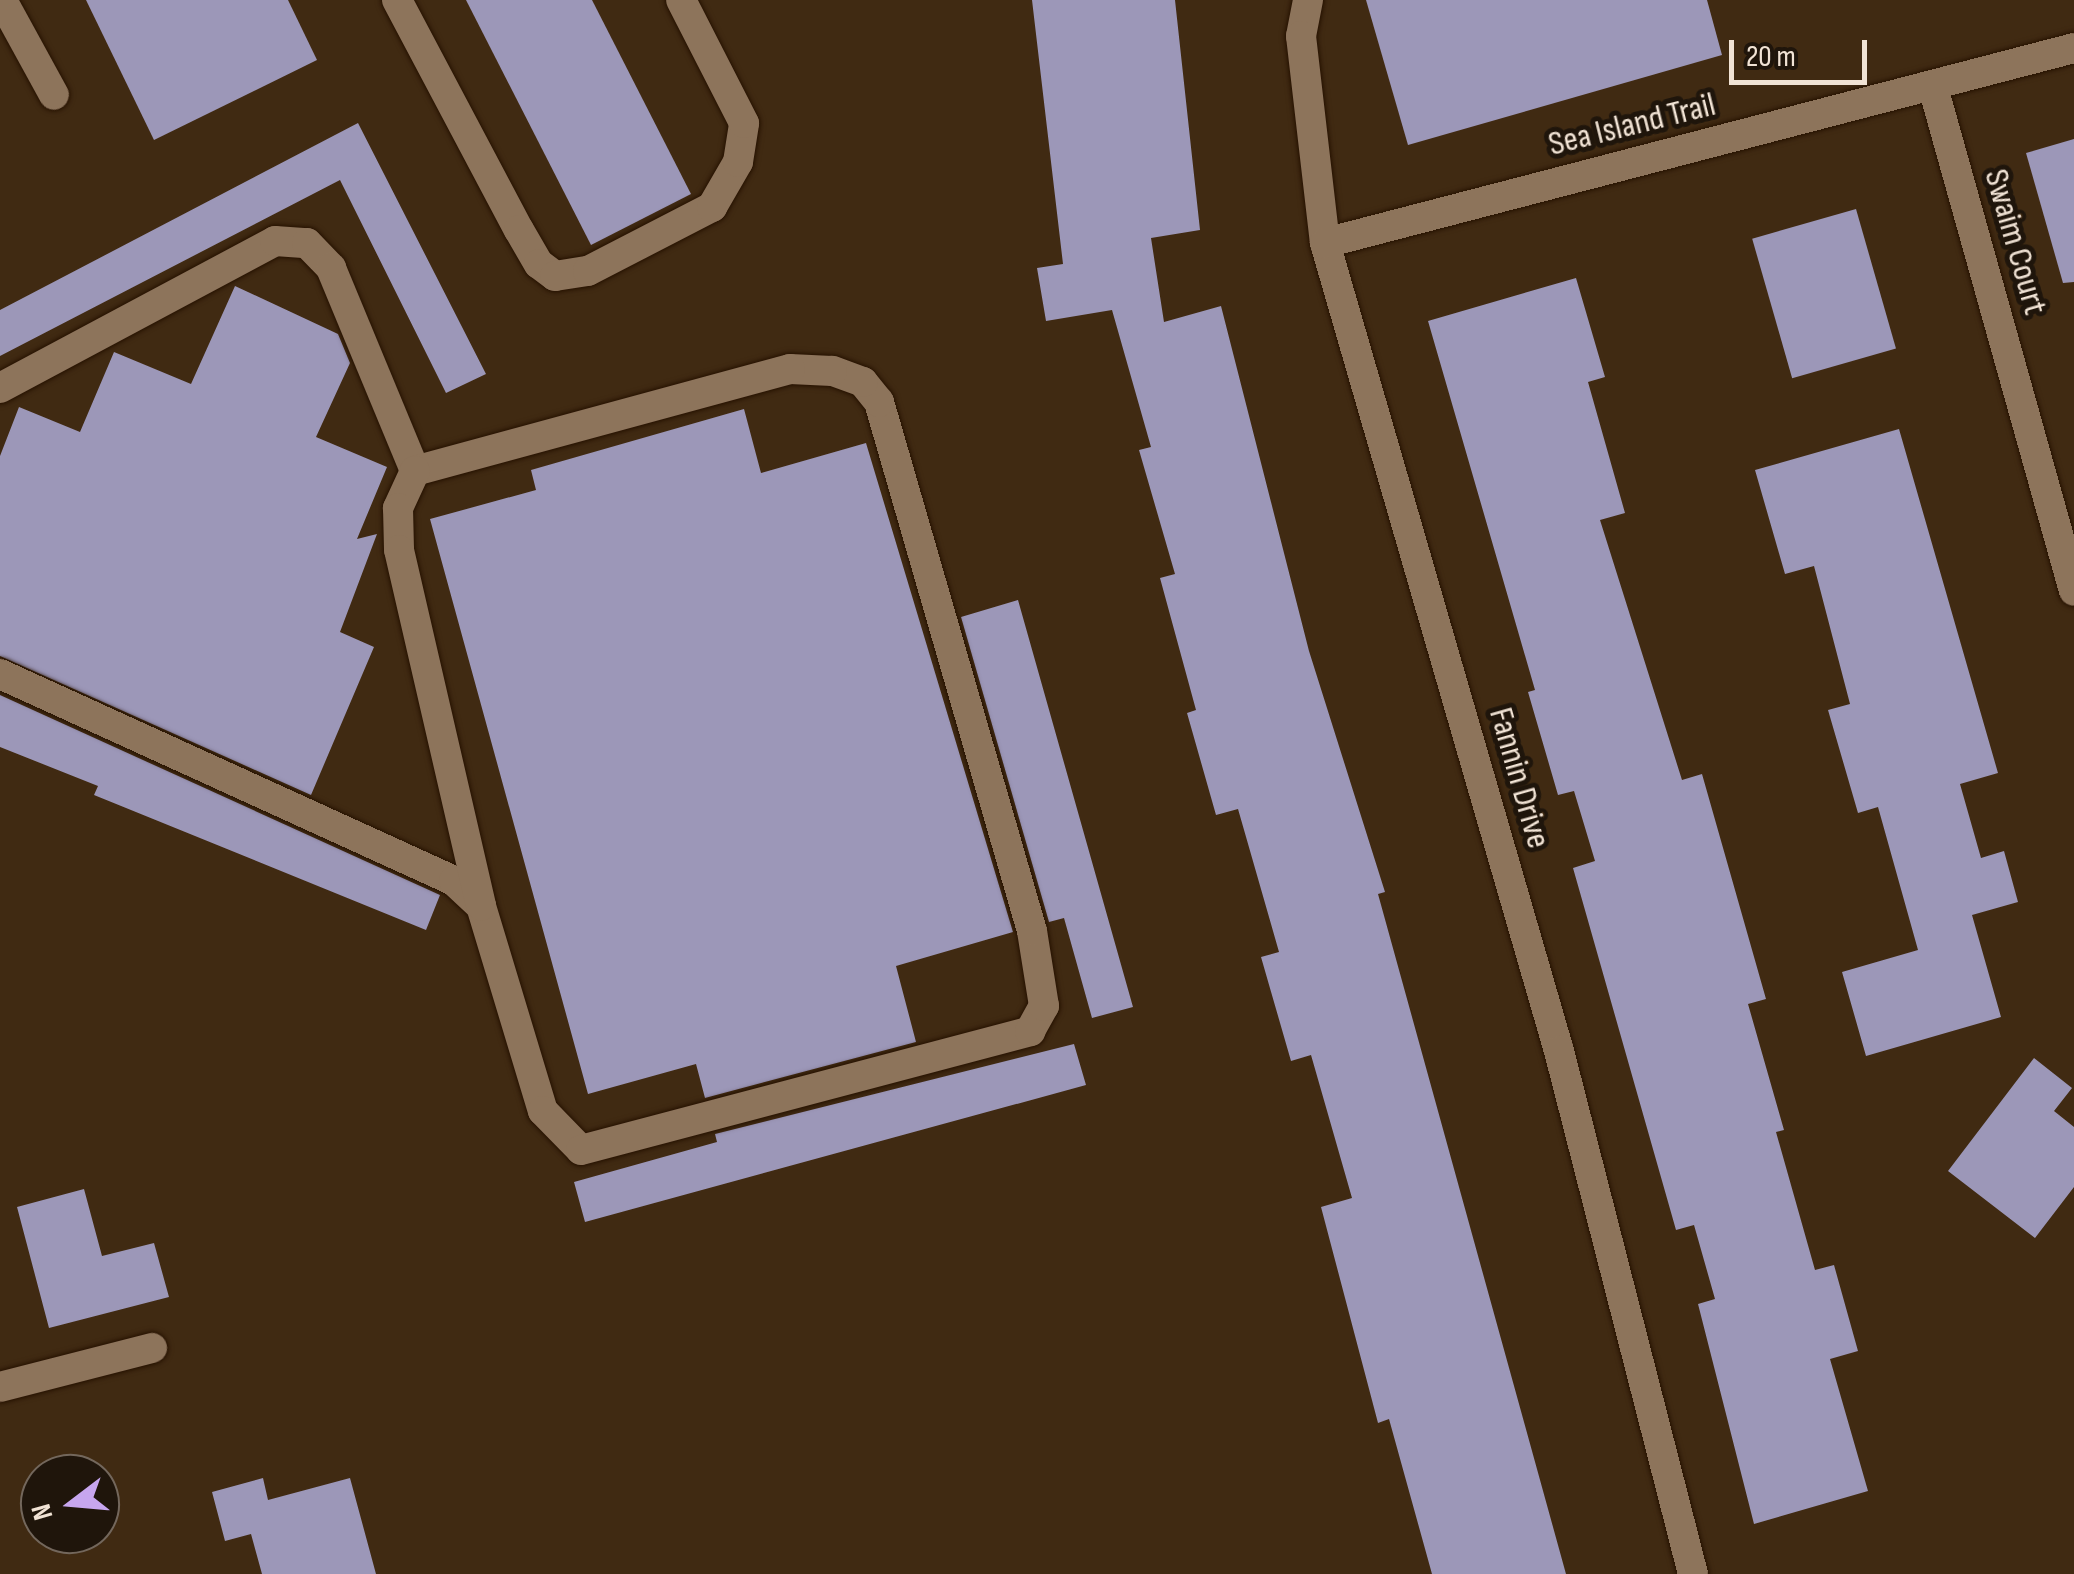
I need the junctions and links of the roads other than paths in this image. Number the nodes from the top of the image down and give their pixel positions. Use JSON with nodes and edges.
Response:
{"nodes":[{"id":1,"x":2,"y":0,"type":"edge"},
{"id":2,"x":397,"y":0,"type":"edge"},
{"id":3,"x":681,"y":0,"type":"edge"},
{"id":4,"x":1308,"y":0,"type":"edge"},
{"id":5,"x":2074,"y":48,"type":"edge"},
{"id":6,"x":1933,"y":87,"type":"junction"},
{"id":7,"x":54,"y":95,"type":"dead end"},
{"id":8,"x":1324,"y":244,"type":"junction"},
{"id":9,"x":0,"y":388,"type":"edge"},
{"id":10,"x":415,"y":471,"type":"junction"},
{"id":11,"x":2074,"y":591,"type":"edge"},
{"id":12,"x":0,"y":674,"type":"edge"},
{"id":13,"x":480,"y":906,"type":"junction"},
{"id":14,"x":152,"y":1348,"type":"dead end"},
{"id":15,"x":0,"y":1388,"type":"edge"},
{"id":16,"x":1692,"y":1574,"type":"edge"}],
"edges":[{"from":1,"to":7,"type":"street"},
{"from":2,"to":3,"type":"street"},
{"from":4,"to":8,"type":"street","name":"Fannin Drive"},
{"from":5,"to":6,"type":"street","name":"Sea Island Trail"},
{"from":6,"to":8,"type":"street","name":"Sea Island Trail"},
{"from":6,"to":11,"type":"street","name":"Swaim Court"},
{"from":8,"to":16,"type":"street","name":"Fannin Drive"},
{"from":9,"to":10,"type":"street"},
{"from":10,"to":13,"type":"street"},
{"from":10,"to":13,"type":"street"},
{"from":12,"to":13,"type":"street"},
{"from":14,"to":15,"type":"street"}]}
